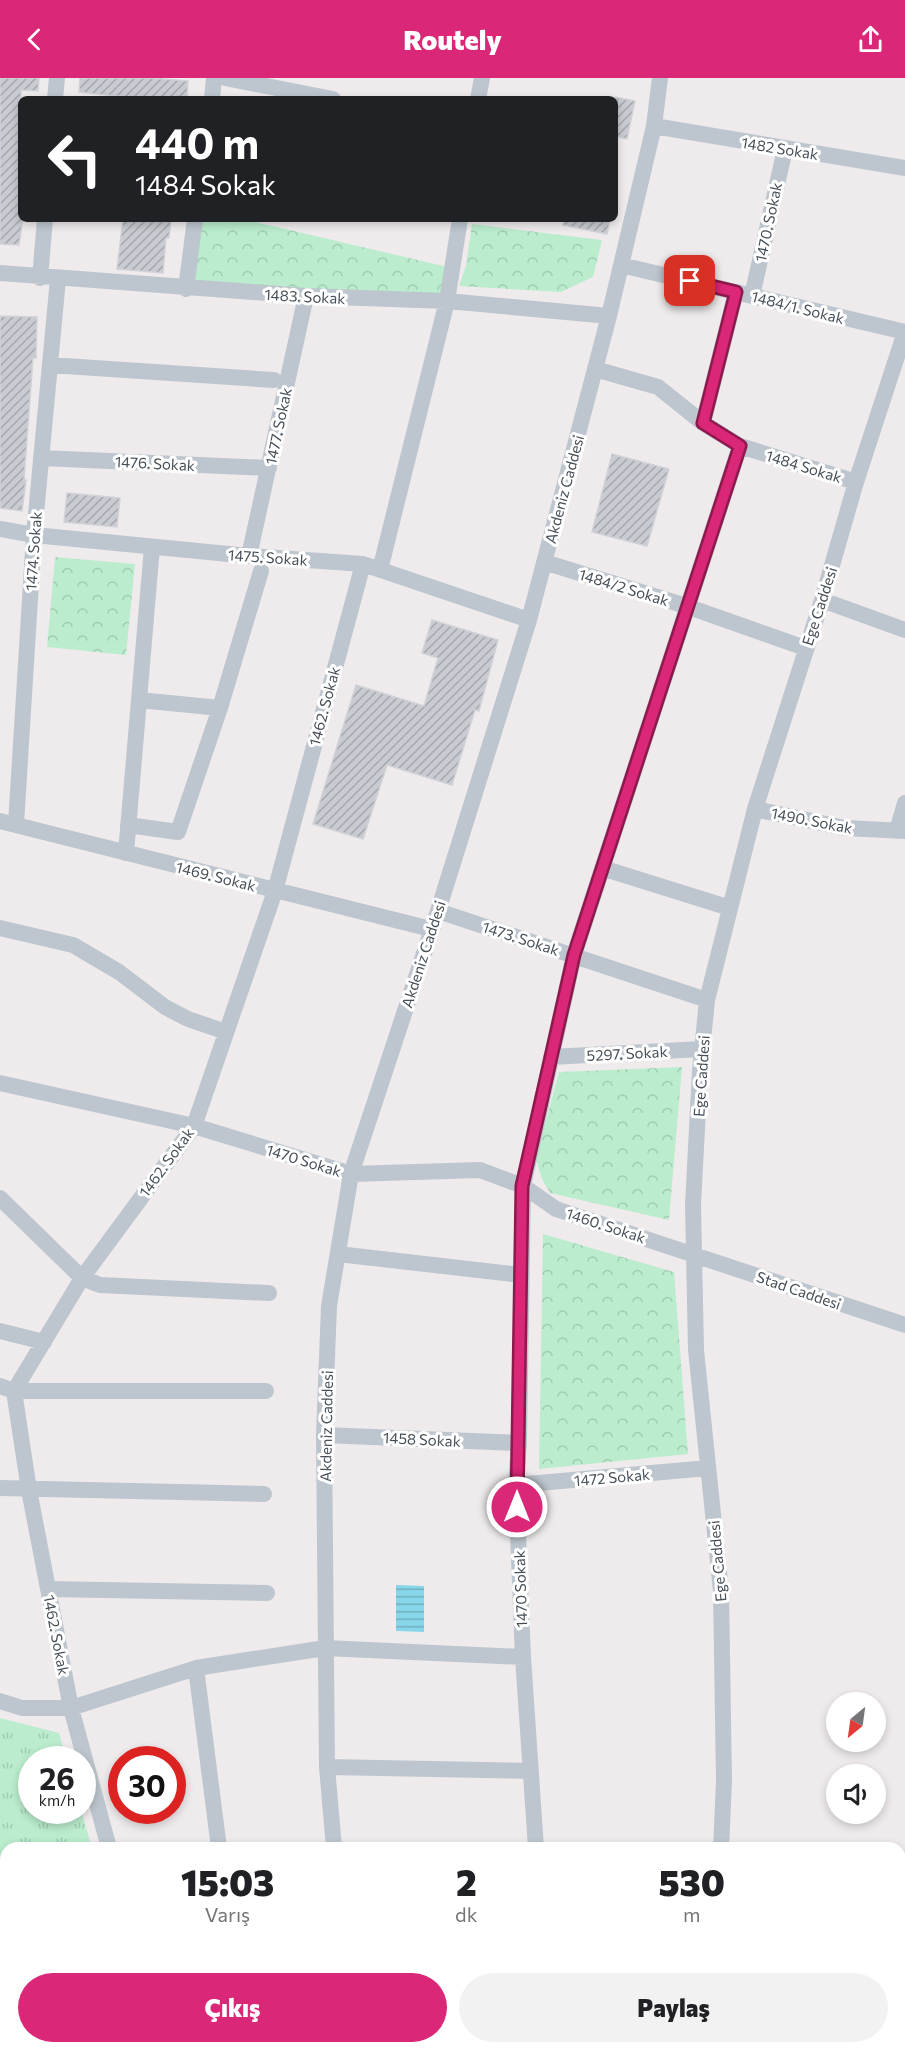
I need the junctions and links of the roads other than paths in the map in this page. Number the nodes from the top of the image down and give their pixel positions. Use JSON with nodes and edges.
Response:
{"nodes":[{"id":1,"x":57,"y":78,"type":"edge"},
{"id":2,"x":214,"y":78,"type":"edge"},
{"id":3,"x":225,"y":78,"type":"edge"},
{"id":4,"x":482,"y":78,"type":"edge"},
{"id":5,"x":660,"y":78,"type":"edge"},
{"id":6,"x":55,"y":96,"type":"edge"},
{"id":7,"x":212,"y":96,"type":"edge"},
{"id":8,"x":318,"y":96,"type":"edge"},
{"id":9,"x":479,"y":96,"type":"edge"},
{"id":10,"x":654,"y":126,"type":"junction"},
{"id":11,"x":785,"y":149,"type":"junction"},
{"id":12,"x":905,"y":168,"type":"edge"},
{"id":13,"x":45,"y":222,"type":"edge"},
{"id":14,"x":195,"y":222,"type":"edge"},
{"id":15,"x":460,"y":222,"type":"edge"},
{"id":16,"x":621,"y":265,"type":"junction"},
{"id":17,"x":0,"y":273,"type":"edge"},
{"id":18,"x":40,"y":278,"type":"junction"},
{"id":19,"x":58,"y":279,"type":"junction"},
{"id":20,"x":186,"y":288,"type":"junction"},
{"id":21,"x":744,"y":294,"type":"junction"},
{"id":22,"x":306,"y":296,"type":"junction"},
{"id":23,"x":447,"y":302,"type":"junction"},
{"id":24,"x":609,"y":316,"type":"junction"},
{"id":25,"x":905,"y":332,"type":"edge"},
{"id":26,"x":50,"y":365,"type":"junction"},
{"id":27,"x":595,"y":369,"type":"junction"},
{"id":28,"x":273,"y":380,"type":"dead end"},
{"id":29,"x":703,"y":423,"type":"junction"},
{"id":30,"x":740,"y":446,"type":"junction"},
{"id":31,"x":41,"y":458,"type":"junction"},
{"id":32,"x":269,"y":468,"type":"junction"},
{"id":33,"x":856,"y":482,"type":"junction"},
{"id":34,"x":0,"y":528,"type":"edge"},
{"id":35,"x":34,"y":536,"type":"junction"},
{"id":36,"x":152,"y":547,"type":"junction"},
{"id":37,"x":249,"y":556,"type":"junction"},
{"id":38,"x":544,"y":562,"type":"junction"},
{"id":39,"x":363,"y":564,"type":"junction"},
{"id":40,"x":380,"y":570,"type":"junction"},
{"id":41,"x":261,"y":571,"type":"dead end"},
{"id":42,"x":822,"y":600,"type":"junction"},
{"id":43,"x":686,"y":606,"type":"junction"},
{"id":44,"x":529,"y":620,"type":"junction"},
{"id":45,"x":905,"y":630,"type":"edge"},
{"id":46,"x":806,"y":648,"type":"junction"},
{"id":47,"x":139,"y":700,"type":"junction"},
{"id":48,"x":220,"y":708,"type":"junction"},
{"id":49,"x":905,"y":803,"type":"edge"},
{"id":50,"x":755,"y":809,"type":"junction"},
{"id":51,"x":8,"y":823,"type":"edge"},
{"id":52,"x":128,"y":825,"type":"junction"},
{"id":53,"x":901,"y":831,"type":"edge"},
{"id":54,"x":126,"y":853,"type":"junction"},
{"id":55,"x":602,"y":868,"type":"junction"},
{"id":56,"x":275,"y":891,"type":"junction"},
{"id":57,"x":730,"y":908,"type":"junction"},
{"id":58,"x":438,"y":911,"type":"junction"},
{"id":59,"x":0,"y":928,"type":"edge"},
{"id":60,"x":432,"y":929,"type":"junction"},
{"id":61,"x":574,"y":955,"type":"junction"},
{"id":62,"x":706,"y":1000,"type":"junction"},
{"id":63,"x":226,"y":1032,"type":"junction"},
{"id":64,"x":702,"y":1048,"type":"junction"},
{"id":65,"x":551,"y":1058,"type":"junction"},
{"id":66,"x":0,"y":1083,"type":"edge"},
{"id":67,"x":194,"y":1126,"type":"junction"},
{"id":68,"x":351,"y":1174,"type":"junction"},
{"id":69,"x":522,"y":1186,"type":"junction"},
{"id":70,"x":0,"y":1198,"type":"edge"},
{"id":71,"x":338,"y":1254,"type":"junction"},
{"id":72,"x":694,"y":1254,"type":"junction"},
{"id":73,"x":521,"y":1275,"type":"junction"},
{"id":74,"x":82,"y":1278,"type":"junction"},
{"id":75,"x":269,"y":1293,"type":"dead end"},
{"id":76,"x":905,"y":1325,"type":"edge"},
{"id":77,"x":0,"y":1331,"type":"edge"},
{"id":78,"x":44,"y":1342,"type":"junction"},
{"id":79,"x":7,"y":1389,"type":"edge"},
{"id":80,"x":266,"y":1391,"type":"dead end"},
{"id":81,"x":324,"y":1435,"type":"junction"},
{"id":82,"x":519,"y":1443,"type":"junction"},
{"id":83,"x":708,"y":1468,"type":"junction"},
{"id":84,"x":516,"y":1485,"type":"junction"},
{"id":85,"x":0,"y":1488,"type":"edge"},
{"id":86,"x":28,"y":1490,"type":"junction"},
{"id":87,"x":264,"y":1494,"type":"dead end"},
{"id":88,"x":48,"y":1589,"type":"junction"},
{"id":89,"x":267,"y":1593,"type":"dead end"},
{"id":90,"x":325,"y":1648,"type":"junction"},
{"id":91,"x":523,"y":1657,"type":"junction"},
{"id":92,"x":196,"y":1668,"type":"junction"},
{"id":93,"x":0,"y":1701,"type":"edge"},
{"id":94,"x":71,"y":1708,"type":"junction"},
{"id":95,"x":327,"y":1767,"type":"junction"},
{"id":96,"x":531,"y":1771,"type":"junction"},
{"id":97,"x":107,"y":1842,"type":"edge"},
{"id":98,"x":218,"y":1842,"type":"edge"},
{"id":99,"x":333,"y":1842,"type":"edge"},
{"id":100,"x":536,"y":1842,"type":"edge"},
{"id":101,"x":721,"y":1842,"type":"edge"}],
"edges":[{"from":1,"to":6,"type":"street"},
{"from":2,"to":7,"type":"street"},
{"from":3,"to":8,"type":"street"},
{"from":4,"to":9,"type":"street"},
{"from":5,"to":10,"type":"street","name":"Akdeniz Caddesi"},
{"from":10,"to":11,"type":"street","name":"1482 Sokak"},
{"from":10,"to":16,"type":"street","name":"Akdeniz Caddesi"},
{"from":11,"to":12,"type":"street","name":"1482 Sokak"},
{"from":11,"to":21,"type":"street","name":"1470. Sokak"},
{"from":13,"to":18,"type":"street"},
{"from":14,"to":20,"type":"street"},
{"from":15,"to":23,"type":"street"},
{"from":16,"to":21,"type":"street","name":"1484/1. Sokak"},
{"from":16,"to":24,"type":"street","name":"Akdeniz Caddesi"},
{"from":17,"to":18,"type":"street","name":"1483. Sokak"},
{"from":18,"to":19,"type":"street","name":"1483. Sokak"},
{"from":19,"to":20,"type":"street","name":"1483. Sokak"},
{"from":19,"to":26,"type":"street","name":"1474. Sokak"},
{"from":20,"to":22,"type":"street","name":"1483. Sokak"},
{"from":21,"to":25,"type":"street","name":"1484/1. Sokak"},
{"from":21,"to":29,"type":"street","name":"1470. Sokak"},
{"from":22,"to":23,"type":"street","name":"1483. Sokak"},
{"from":22,"to":32,"type":"street","name":"1477. Sokak"},
{"from":23,"to":24,"type":"street","name":"1483. Sokak"},
{"from":23,"to":40,"type":"street"},
{"from":24,"to":27,"type":"street","name":"Akdeniz Caddesi"},
{"from":25,"to":33,"type":"street","name":"Ege Caddesi"},
{"from":26,"to":28,"type":"street"},
{"from":26,"to":31,"type":"street","name":"1474. Sokak"},
{"from":27,"to":29,"type":"street","name":"1484 Sokak"},
{"from":27,"to":38,"type":"street","name":"Akdeniz Caddesi"},
{"from":29,"to":30,"type":"street","name":"1484 Sokak"},
{"from":30,"to":33,"type":"street","name":"1484 Sokak"},
{"from":30,"to":43,"type":"street","name":"1470 Sokak"},
{"from":31,"to":32,"type":"street","name":"1476. Sokak"},
{"from":31,"to":35,"type":"street","name":"1474. Sokak"},
{"from":32,"to":37,"type":"street","name":"1477. Sokak"},
{"from":33,"to":42,"type":"street","name":"Ege Caddesi"},
{"from":34,"to":35,"type":"street","name":"1475. Sokak"},
{"from":35,"to":36,"type":"street","name":"1475. Sokak"},
{"from":35,"to":51,"type":"street","name":"1474. Sokak"},
{"from":36,"to":37,"type":"street","name":"1475. Sokak"},
{"from":36,"to":47,"type":"street"},
{"from":37,"to":39,"type":"street","name":"1475. Sokak"},
{"from":38,"to":43,"type":"street","name":"1484/2 Sokak"},
{"from":38,"to":44,"type":"street","name":"Akdeniz Caddesi"},
{"from":39,"to":40,"type":"street","name":"1475. Sokak"},
{"from":39,"to":56,"type":"street","name":"1462. Sokak"},
{"from":40,"to":44,"type":"street","name":"1475. Sokak"},
{"from":41,"to":48,"type":"street"},
{"from":42,"to":45,"type":"street"},
{"from":42,"to":46,"type":"street","name":"Ege Caddesi"},
{"from":43,"to":46,"type":"street","name":"1484/2 Sokak"},
{"from":43,"to":55,"type":"street","name":"1470 Sokak"},
{"from":44,"to":58,"type":"street","name":"Akdeniz Caddesi"},
{"from":46,"to":50,"type":"street","name":"Ege Caddesi"},
{"from":47,"to":48,"type":"street"},
{"from":47,"to":52,"type":"street"},
{"from":48,"to":52,"type":"street"},
{"from":49,"to":53,"type":"street"},
{"from":50,"to":53,"type":"street","name":"1490. Sokak"},
{"from":50,"to":57,"type":"street","name":"Ege Caddesi"},
{"from":51,"to":54,"type":"street","name":"1469. Sokak"},
{"from":52,"to":54,"type":"street"},
{"from":54,"to":56,"type":"street","name":"1469. Sokak"},
{"from":55,"to":57,"type":"street"},
{"from":55,"to":61,"type":"street","name":"1470 Sokak"},
{"from":56,"to":60,"type":"street","name":"1469. Sokak"},
{"from":56,"to":63,"type":"street","name":"1462. Sokak"},
{"from":57,"to":62,"type":"street","name":"Ege Caddesi"},
{"from":58,"to":60,"type":"street","name":"Akdeniz Caddesi"},
{"from":58,"to":61,"type":"street","name":"1473. Sokak"},
{"from":59,"to":63,"type":"street"},
{"from":60,"to":68,"type":"street","name":"Akdeniz Caddesi"},
{"from":61,"to":62,"type":"street","name":"1473. Sokak"},
{"from":61,"to":65,"type":"street","name":"1470 Sokak"},
{"from":62,"to":64,"type":"street","name":"Ege Caddesi"},
{"from":63,"to":67,"type":"street","name":"1462. Sokak"},
{"from":64,"to":65,"type":"street","name":"5297. Sokak"},
{"from":64,"to":72,"type":"street","name":"Ege Caddesi"},
{"from":65,"to":69,"type":"street","name":"1470 Sokak"},
{"from":66,"to":67,"type":"street","name":"1470 Sokak"},
{"from":67,"to":68,"type":"street","name":"1470 Sokak"},
{"from":67,"to":74,"type":"street","name":"1462. Sokak"},
{"from":68,"to":69,"type":"street","name":"1470 Sokak"},
{"from":68,"to":71,"type":"street","name":"Akdeniz Caddesi"},
{"from":69,"to":72,"type":"street","name":"1460. Sokak"},
{"from":69,"to":73,"type":"street","name":"1470 Sokak"},
{"from":70,"to":74,"type":"street"},
{"from":71,"to":73,"type":"street"},
{"from":71,"to":81,"type":"street","name":"Akdeniz Caddesi"},
{"from":72,"to":76,"type":"street","name":"Stad Caddesi"},
{"from":72,"to":83,"type":"street","name":"Ege Caddesi"},
{"from":73,"to":82,"type":"street","name":"1470 Sokak"},
{"from":74,"to":75,"type":"street"},
{"from":74,"to":78,"type":"street","name":"1462. Sokak"},
{"from":77,"to":78,"type":"street"},
{"from":78,"to":79,"type":"street","name":"1462. Sokak"},
{"from":79,"to":80,"type":"street"},
{"from":79,"to":86,"type":"street","name":"1462. Sokak"},
{"from":81,"to":82,"type":"street","name":"1458 Sokak"},
{"from":81,"to":90,"type":"street","name":"Akdeniz Caddesi"},
{"from":82,"to":84,"type":"street","name":"1470 Sokak"},
{"from":83,"to":84,"type":"street","name":"1472 Sokak"},
{"from":83,"to":101,"type":"street","name":"Ege Caddesi"},
{"from":84,"to":91,"type":"street","name":"1470 Sokak"},
{"from":85,"to":86,"type":"street"},
{"from":86,"to":87,"type":"street"},
{"from":86,"to":88,"type":"street","name":"1462. Sokak"},
{"from":88,"to":89,"type":"street"},
{"from":88,"to":94,"type":"street","name":"1462. Sokak"},
{"from":90,"to":91,"type":"street"},
{"from":90,"to":92,"type":"street"},
{"from":90,"to":95,"type":"street","name":"Akdeniz Caddesi"},
{"from":91,"to":96,"type":"street","name":"1470 Sokak"},
{"from":92,"to":94,"type":"street"},
{"from":92,"to":98,"type":"street"},
{"from":93,"to":94,"type":"street"},
{"from":94,"to":97,"type":"street","name":"1462. Sokak"},
{"from":95,"to":96,"type":"street"},
{"from":95,"to":99,"type":"street","name":"Akdeniz Caddesi"},
{"from":96,"to":100,"type":"street","name":"1470 Sokak"}]}
